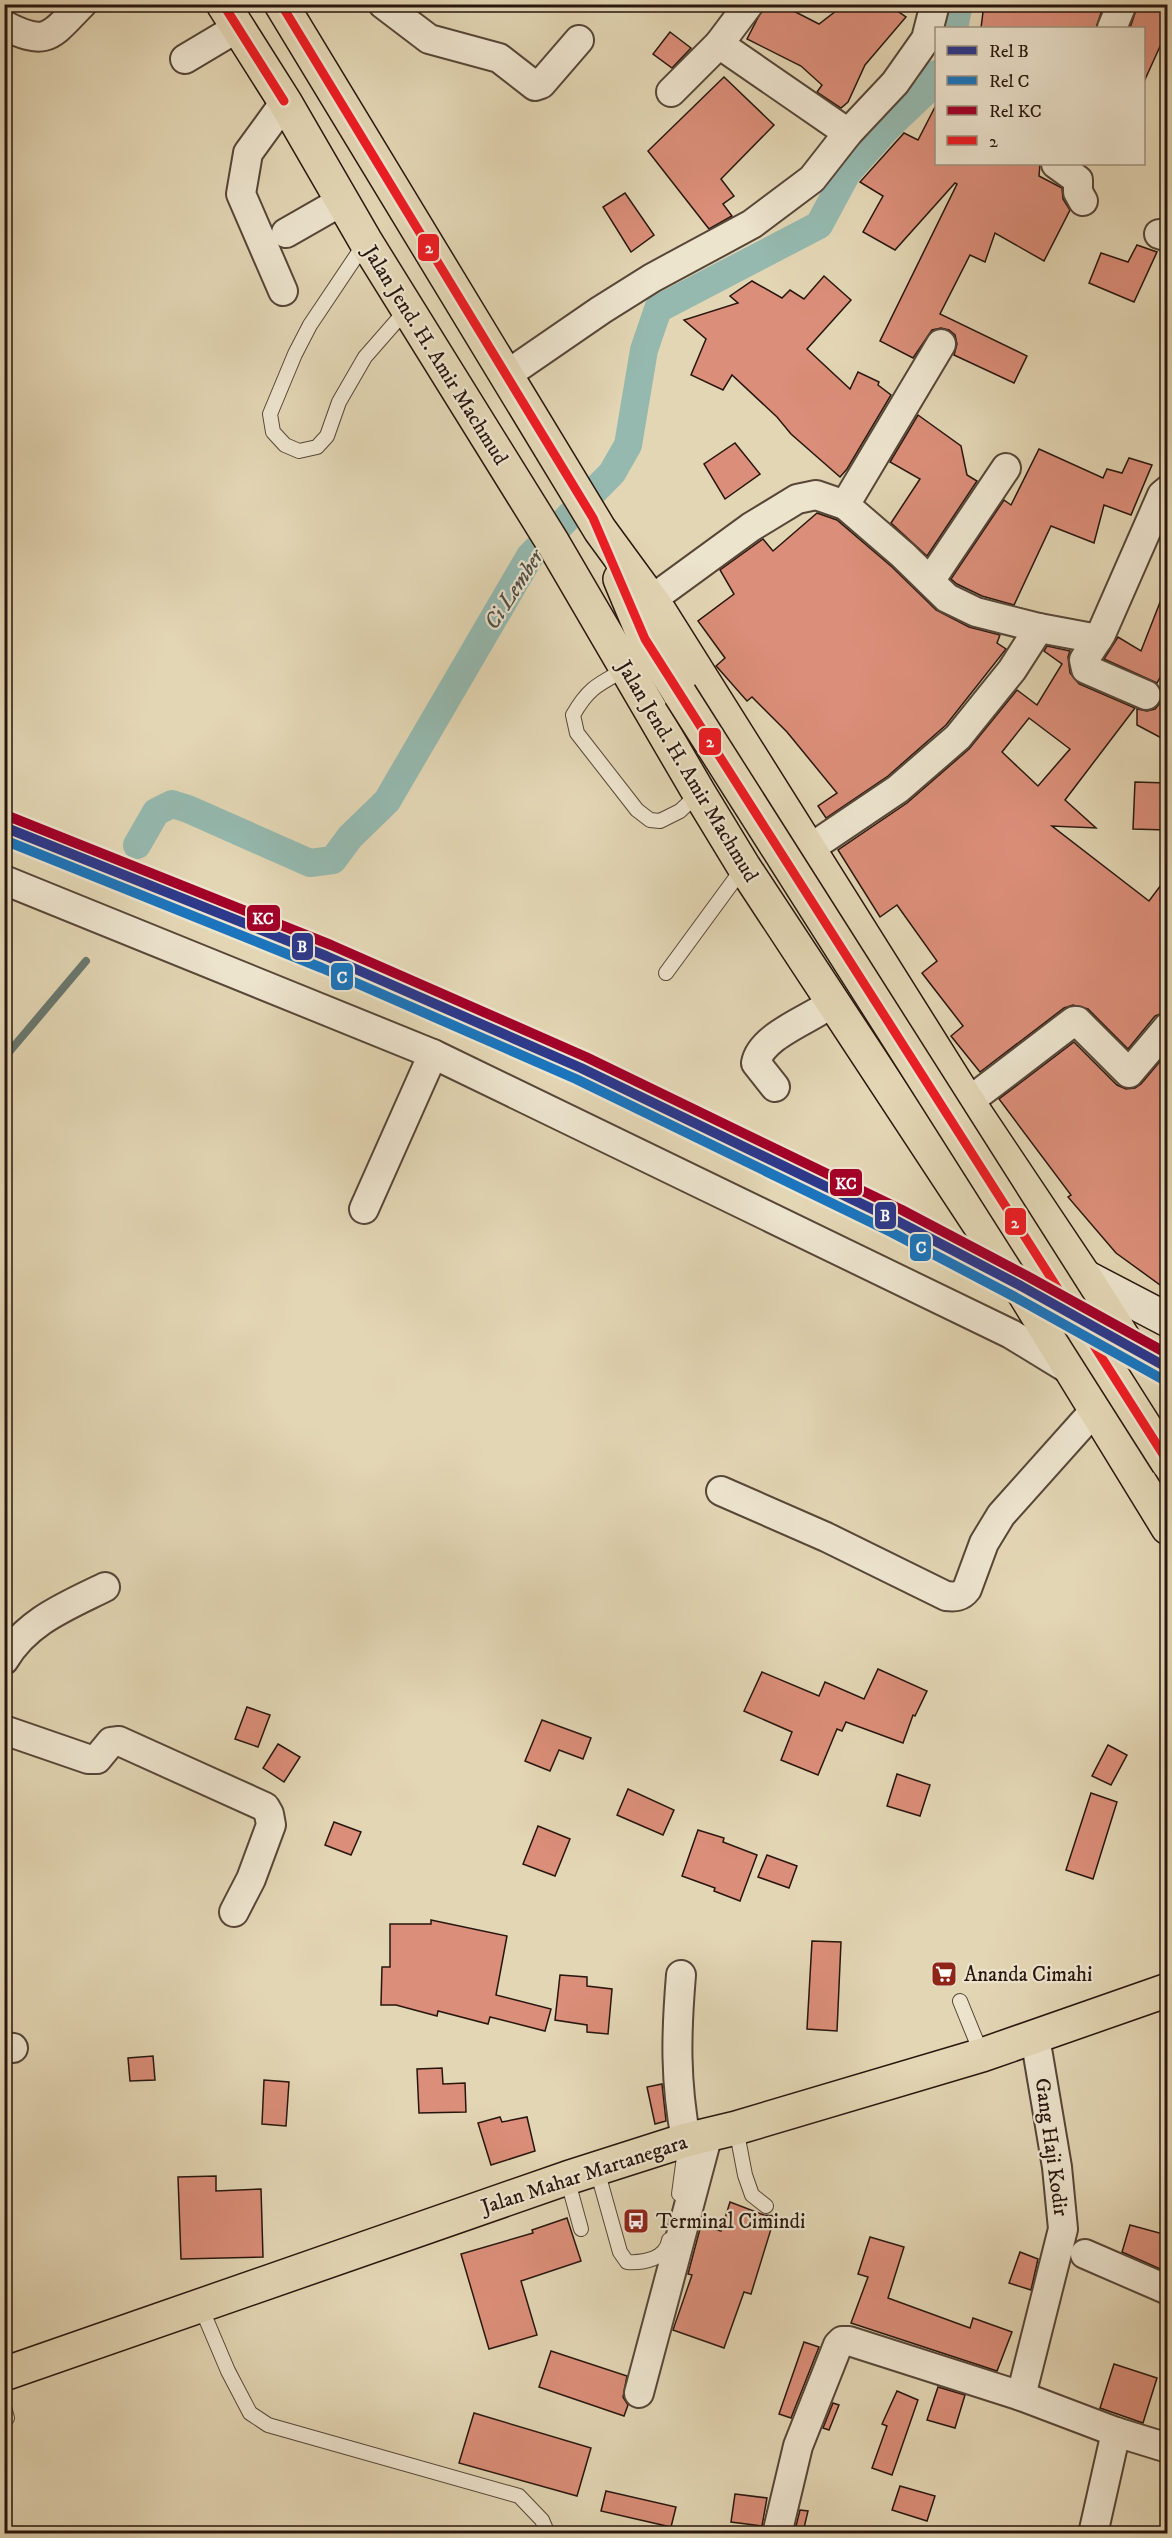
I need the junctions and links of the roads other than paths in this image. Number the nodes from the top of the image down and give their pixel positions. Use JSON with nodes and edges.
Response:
{"nodes":[{"id":1,"x":82,"y":4,"type":"edge"},
{"id":2,"x":281,"y":4,"type":"edge"},
{"id":3,"x":383,"y":4,"type":"edge"},
{"id":4,"x":749,"y":4,"type":"edge"},
{"id":5,"x":1122,"y":4,"type":"edge"},
{"id":6,"x":930,"y":7,"type":"edge"},
{"id":7,"x":230,"y":16,"type":"edge"},
{"id":8,"x":4,"y":25,"type":"edge"},
{"id":9,"x":1112,"y":27,"type":"edge"},
{"id":10,"x":579,"y":40,"type":"dead end"},
{"id":11,"x":719,"y":44,"type":"junction"},
{"id":12,"x":185,"y":59,"type":"dead end"},
{"id":13,"x":671,"y":92,"type":"dead end"},
{"id":14,"x":285,"y":102,"type":"junction"},
{"id":15,"x":848,"y":133,"type":"junction"},
{"id":16,"x":1057,"y":165,"type":"edge"},
{"id":17,"x":342,"y":201,"type":"junction"},
{"id":18,"x":1083,"y":201,"type":"dead end"},
{"id":19,"x":286,"y":233,"type":"dead end"},
{"id":20,"x":366,"y":242,"type":"junction"},
{"id":21,"x":284,"y":291,"type":"dead end"},
{"id":22,"x":407,"y":309,"type":"junction"},
{"id":23,"x":941,"y":344,"type":"dead end"},
{"id":24,"x":505,"y":376,"type":"junction"},
{"id":25,"x":1006,"y":468,"type":"dead end"},
{"id":26,"x":1167,"y":490,"type":"edge"},
{"id":27,"x":845,"y":505,"type":"junction"},
{"id":28,"x":596,"y":524,"type":"junction"},
{"id":29,"x":555,"y":547,"type":"junction"},
{"id":30,"x":930,"y":581,"type":"junction"},
{"id":31,"x":651,"y":600,"type":"junction"},
{"id":32,"x":1039,"y":628,"type":"junction"},
{"id":33,"x":645,"y":639,"type":"junction"},
{"id":34,"x":1098,"y":639,"type":"junction"},
{"id":35,"x":626,"y":669,"type":"junction"},
{"id":36,"x":1146,"y":695,"type":"dead end"},
{"id":37,"x":699,"y":793,"type":"junction"},
{"id":38,"x":809,"y":849,"type":"junction"},
{"id":39,"x":744,"y":867,"type":"junction"},
{"id":40,"x":4,"y":880,"type":"edge"},
{"id":41,"x":666,"y":973,"type":"dead end"},
{"id":42,"x":833,"y":1002,"type":"junction"},
{"id":43,"x":1167,"y":1027,"type":"edge"},
{"id":44,"x":433,"y":1054,"type":"junction"},
{"id":45,"x":775,"y":1087,"type":"dead end"},
{"id":46,"x":968,"y":1102,"type":"junction"},
{"id":47,"x":920,"y":1136,"type":"junction"},
{"id":48,"x":961,"y":1198,"type":"junction"},
{"id":49,"x":364,"y":1209,"type":"dead end"},
{"id":50,"x":1084,"y":1277,"type":"junction"},
{"id":51,"x":1167,"y":1320,"type":"edge"},
{"id":52,"x":1070,"y":1370,"type":"junction"},
{"id":53,"x":1167,"y":1409,"type":"edge"},
{"id":54,"x":1094,"y":1411,"type":"junction"},
{"id":55,"x":1167,"y":1463,"type":"edge"},
{"id":56,"x":722,"y":1491,"type":"dead end"},
{"id":57,"x":1167,"y":1528,"type":"edge"},
{"id":58,"x":105,"y":1587,"type":"dead end"},
{"id":59,"x":4,"y":1660,"type":"edge"},
{"id":60,"x":4,"y":1730,"type":"edge"},
{"id":61,"x":234,"y":1912,"type":"dead end"},
{"id":62,"x":681,"y":1975,"type":"dead end"},
{"id":63,"x":1167,"y":1990,"type":"edge"},
{"id":64,"x":960,"y":2001,"type":"dead end"},
{"id":65,"x":1035,"y":2037,"type":"junction"},
{"id":66,"x":982,"y":2055,"type":"junction"},
{"id":67,"x":710,"y":2134,"type":"junction"},
{"id":68,"x":582,"y":2174,"type":"junction"},
{"id":69,"x":766,"y":2206,"type":"dead end"},
{"id":70,"x":581,"y":2229,"type":"dead end"},
{"id":71,"x":1085,"y":2254,"type":"dead end"},
{"id":72,"x":1167,"y":2290,"type":"edge"},
{"id":73,"x":200,"y":2305,"type":"junction"},
{"id":74,"x":4,"y":2374,"type":"edge"},
{"id":75,"x":639,"y":2393,"type":"dead end"},
{"id":76,"x":1021,"y":2396,"type":"junction"},
{"id":77,"x":4,"y":2407,"type":"edge"},
{"id":78,"x":4,"y":2421,"type":"edge"},
{"id":79,"x":1116,"y":2432,"type":"junction"},
{"id":80,"x":1167,"y":2448,"type":"edge"},
{"id":81,"x":548,"y":2534,"type":"edge"},
{"id":82,"x":777,"y":2534,"type":"edge"},
{"id":83,"x":1093,"y":2534,"type":"edge"}],
"edges":[{"from":1,"to":8,"type":"street"},
{"from":2,"to":24,"type":"main road"},
{"from":3,"to":10,"type":"street"},
{"from":4,"to":11,"type":"street"},
{"from":5,"to":9,"type":"street"},
{"from":6,"to":15,"type":"street"},
{"from":7,"to":12,"type":"street"},
{"from":7,"to":14,"type":"main road","name":"Jalan Jend. H. Amir Machmud"},
{"from":11,"to":13,"type":"street"},
{"from":11,"to":15,"type":"street"},
{"from":14,"to":17,"type":"main road","name":"Jalan Jend. H. Amir Machmud"},
{"from":14,"to":21,"type":"street"},
{"from":15,"to":24,"type":"street"},
{"from":16,"to":18,"type":"street"},
{"from":17,"to":19,"type":"street"},
{"from":17,"to":20,"type":"main road","name":"Jalan Jend. H. Amir Machmud"},
{"from":20,"to":22,"type":"main road","name":"Jalan Jend. H. Amir Machmud"},
{"from":20,"to":22,"type":"lane"},
{"from":22,"to":29,"type":"main road","name":"Jalan Jend. H. Amir Machmud"},
{"from":23,"to":27,"type":"street"},
{"from":24,"to":28,"type":"main road"},
{"from":25,"to":30,"type":"street"},
{"from":26,"to":34,"type":"street"},
{"from":27,"to":30,"type":"street"},
{"from":27,"to":31,"type":"street"},
{"from":28,"to":31,"type":"main road"},
{"from":28,"to":33,"type":"main road"},
{"from":29,"to":33,"type":"main road"},
{"from":29,"to":35,"type":"main road","name":"Jalan Jend. H. Amir Machmud"},
{"from":30,"to":32,"type":"street"},
{"from":31,"to":38,"type":"main road"},
{"from":32,"to":34,"type":"street"},
{"from":32,"to":38,"type":"street"},
{"from":33,"to":55,"type":"main road","bridge":true},
{"from":34,"to":36,"type":"street"},
{"from":35,"to":37,"type":"main road","name":"Jalan Jend. H. Amir Machmud"},
{"from":35,"to":37,"type":"lane"},
{"from":37,"to":39,"type":"main road","name":"Jalan Jend. H. Amir Machmud"},
{"from":38,"to":46,"type":"main road"},
{"from":39,"to":41,"type":"lane"},
{"from":39,"to":42,"type":"main road","name":"Jalan Jend. H. Amir Machmud"},
{"from":40,"to":44,"type":"street"},
{"from":42,"to":45,"type":"street"},
{"from":42,"to":47,"type":"main road","name":"Jalan Jend. H. Amir Machmud"},
{"from":43,"to":46,"type":"street"},
{"from":44,"to":49,"type":"street"},
{"from":44,"to":52,"type":"street"},
{"from":46,"to":47,"type":"main road"},
{"from":46,"to":50,"type":"main road"},
{"from":47,"to":48,"type":"main road","name":"Jalan Jend. H. Amir Machmud"},
{"from":48,"to":50,"type":"main road"},
{"from":48,"to":52,"type":"main road","name":"Jalan Jend. H. Amir Machmud"},
{"from":50,"to":51,"type":"main road"},
{"from":50,"to":53,"type":"main road"},
{"from":52,"to":54,"type":"main road","name":"Jalan Jend. H. Amir Machmud"},
{"from":54,"to":56,"type":"street"},
{"from":54,"to":57,"type":"main road","name":"Jalan Jend. H. Amir Machmud"},
{"from":58,"to":59,"type":"street"},
{"from":60,"to":61,"type":"street"},
{"from":62,"to":67,"type":"street"},
{"from":63,"to":65,"type":"main road","name":"Jalan Mahar Martanegara"},
{"from":64,"to":66,"type":"lane"},
{"from":65,"to":66,"type":"main road","name":"Jalan Mahar Martanegara"},
{"from":65,"to":76,"type":"street","name":"Gang Haji Kodir"},
{"from":66,"to":67,"type":"main road","name":"Jalan Mahar Martanegara"},
{"from":67,"to":68,"type":"main road","name":"Jalan Mahar Martanegara"},
{"from":67,"to":68,"type":"lane"},
{"from":67,"to":69,"type":"lane"},
{"from":67,"to":75,"type":"street"},
{"from":68,"to":70,"type":"lane"},
{"from":68,"to":73,"type":"main road","name":"Jalan Mahar Martanegara"},
{"from":71,"to":72,"type":"street"},
{"from":73,"to":74,"type":"main road","name":"Jalan Mahar Martanegara"},
{"from":73,"to":81,"type":"lane"},
{"from":76,"to":79,"type":"street"},
{"from":76,"to":82,"type":"street"},
{"from":77,"to":78,"type":"lane"},
{"from":79,"to":80,"type":"street"},
{"from":79,"to":83,"type":"street"}]}
